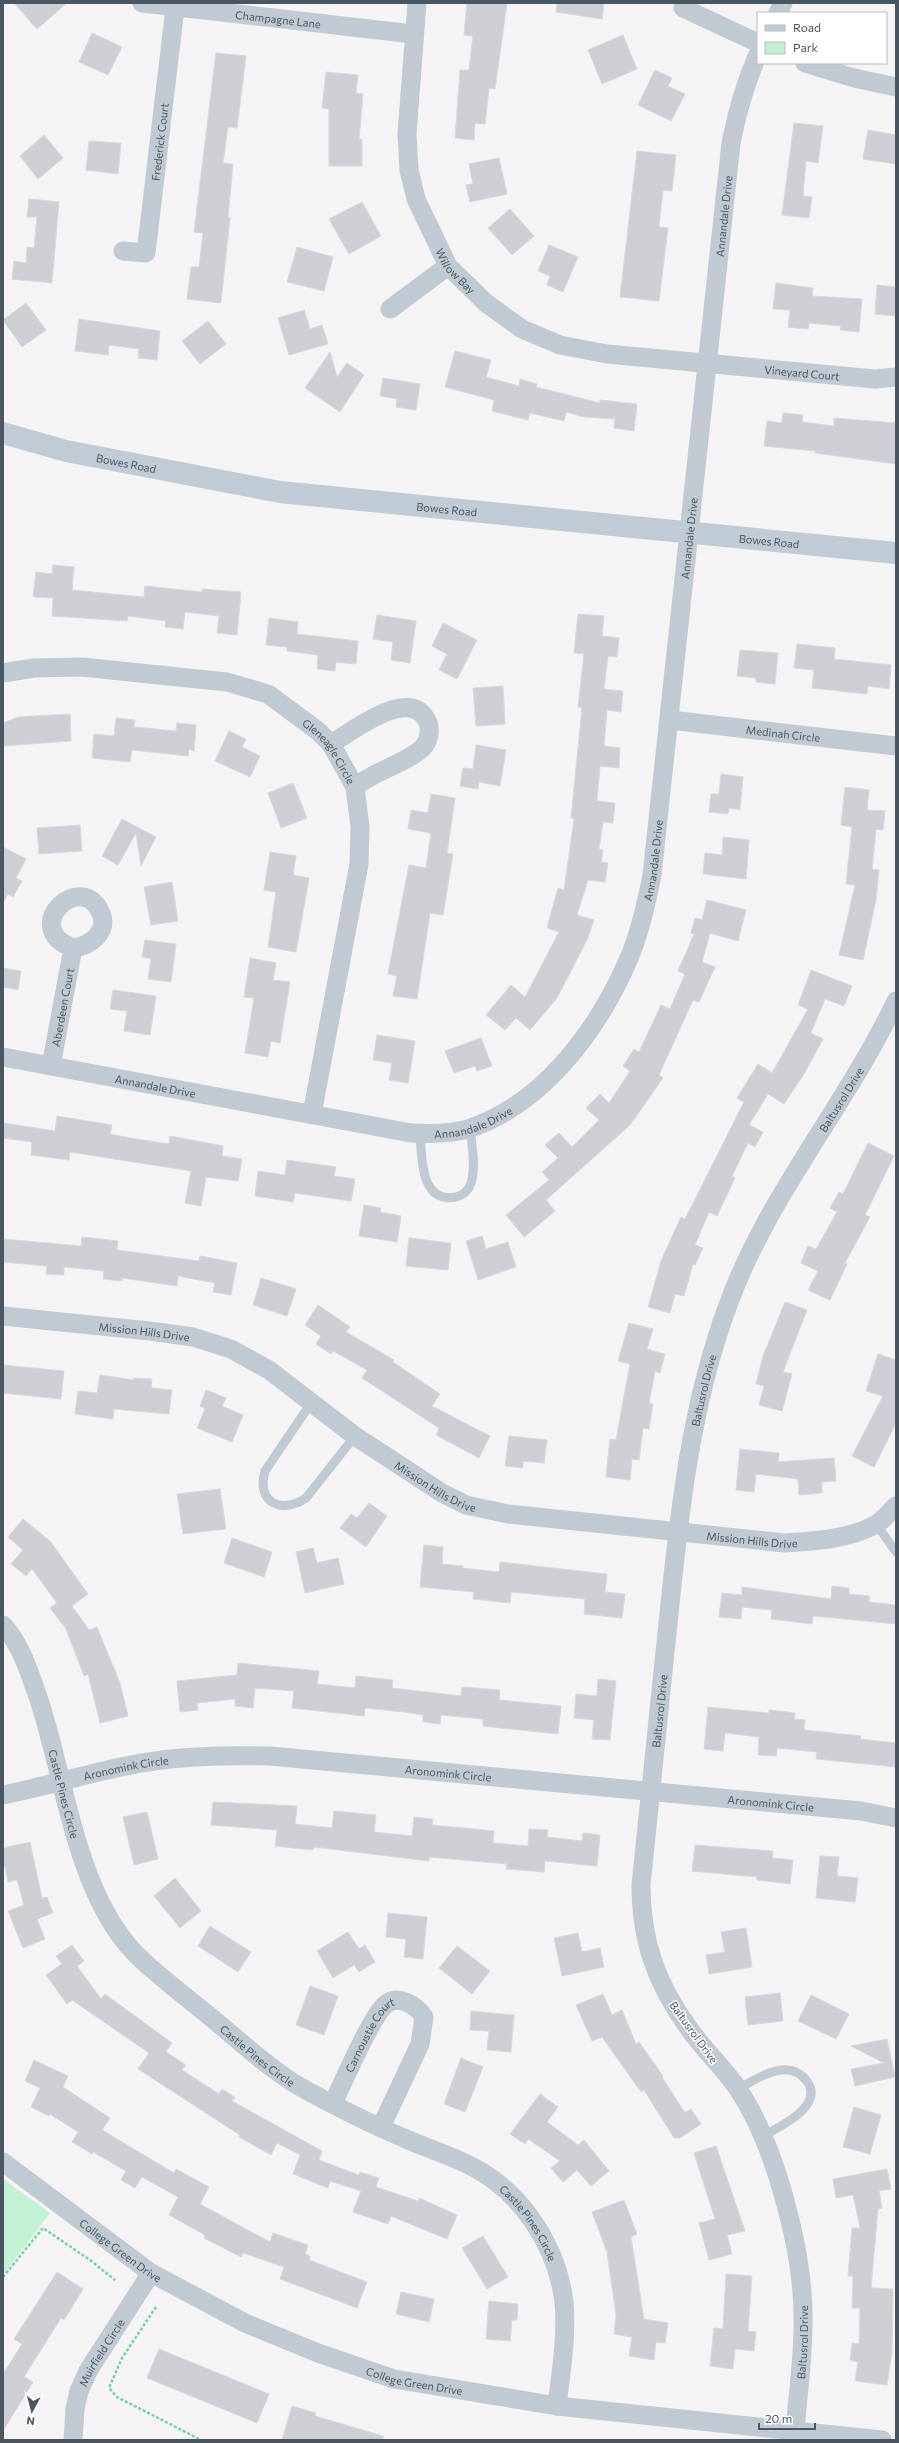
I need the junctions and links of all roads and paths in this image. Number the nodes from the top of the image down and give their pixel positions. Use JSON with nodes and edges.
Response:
{"nodes":[{"id":1,"x":142,"y":3,"type":"edge"},
{"id":2,"x":417,"y":3,"type":"edge"},
{"id":3,"x":783,"y":3,"type":"edge"},
{"id":4,"x":175,"y":8,"type":"junction"},
{"id":5,"x":683,"y":8,"type":"dead end"},
{"id":6,"x":778,"y":12,"type":"edge"},
{"id":7,"x":414,"y":34,"type":"junction"},
{"id":8,"x":757,"y":43,"type":"edge"},
{"id":9,"x":757,"y":56,"type":"edge"},
{"id":10,"x":808,"y":64,"type":"edge"},
{"id":11,"x":896,"y":87,"type":"edge"},
{"id":12,"x":123,"y":251,"type":"dead end"},
{"id":13,"x":448,"y":266,"type":"junction"},
{"id":14,"x":390,"y":309,"type":"dead end"},
{"id":15,"x":708,"y":363,"type":"junction"},
{"id":16,"x":896,"y":377,"type":"edge"},
{"id":17,"x":3,"y":433,"type":"edge"},
{"id":18,"x":689,"y":532,"type":"junction"},
{"id":19,"x":896,"y":553,"type":"edge"},
{"id":20,"x":3,"y":673,"type":"edge"},
{"id":21,"x":670,"y":720,"type":"junction"},
{"id":22,"x":331,"y":744,"type":"junction"},
{"id":23,"x":896,"y":746,"type":"edge"},
{"id":24,"x":355,"y":787,"type":"junction"},
{"id":25,"x":73,"y":948,"type":"dead end"},
{"id":26,"x":896,"y":1001,"type":"edge"},
{"id":27,"x":3,"y":1057,"type":"edge"},
{"id":28,"x":51,"y":1066,"type":"junction"},
{"id":29,"x":312,"y":1114,"type":"junction"},
{"id":30,"x":470,"y":1128,"type":"junction"},
{"id":31,"x":420,"y":1134,"type":"junction"},
{"id":32,"x":3,"y":1316,"type":"edge"},
{"id":33,"x":311,"y":1403,"type":"junction"},
{"id":34,"x":354,"y":1436,"type":"junction"},
{"id":35,"x":896,"y":1506,"type":"edge"},
{"id":36,"x":876,"y":1524,"type":"junction"},
{"id":37,"x":677,"y":1534,"type":"junction"},
{"id":38,"x":896,"y":1552,"type":"edge"},
{"id":39,"x":3,"y":1625,"type":"edge"},
{"id":40,"x":62,"y":1783,"type":"junction"},
{"id":41,"x":651,"y":1792,"type":"junction"},
{"id":42,"x":3,"y":1795,"type":"edge"},
{"id":43,"x":896,"y":1818,"type":"edge"},
{"id":44,"x":738,"y":2089,"type":"junction"},
{"id":45,"x":333,"y":2103,"type":"junction"},
{"id":46,"x":381,"y":2127,"type":"junction"},
{"id":47,"x":761,"y":2137,"type":"junction"},
{"id":48,"x":3,"y":2162,"type":"edge"},
{"id":49,"x":151,"y":2273,"type":"junction"},
{"id":50,"x":3,"y":2277,"type":"edge"},
{"id":51,"x":115,"y":2280,"type":"dead end"},
{"id":52,"x":156,"y":2307,"type":"dead end"},
{"id":53,"x":557,"y":2406,"type":"junction"},
{"id":54,"x":795,"y":2430,"type":"junction"},
{"id":55,"x":73,"y":2440,"type":"edge"},
{"id":56,"x":201,"y":2440,"type":"edge"},
{"id":57,"x":882,"y":2440,"type":"edge"}],
"edges":[{"from":1,"to":4,"type":"street","name":"Champagne Lane"},
{"from":2,"to":7,"type":"street","name":"Willow Bay"},
{"from":3,"to":6,"type":"street"},
{"from":4,"to":7,"type":"street","name":"Champagne Lane"},
{"from":4,"to":12,"type":"street","name":"Frederick Court"},
{"from":5,"to":8,"type":"street"},
{"from":7,"to":13,"type":"street","name":"Willow Bay"},
{"from":9,"to":15,"type":"street","name":"Annandale Drive"},
{"from":10,"to":11,"type":"street"},
{"from":13,"to":14,"type":"street"},
{"from":13,"to":15,"type":"street","name":"Willow Bay"},
{"from":15,"to":16,"type":"street","name":"Vineyard Court"},
{"from":15,"to":18,"type":"street","name":"Annandale Drive"},
{"from":17,"to":18,"type":"main road","name":"Bowes Road"},
{"from":18,"to":19,"type":"main road","name":"Bowes Road"},
{"from":18,"to":21,"type":"street","name":"Annandale Drive"},
{"from":20,"to":22,"type":"street","name":"Gleneagle Circle"},
{"from":21,"to":23,"type":"street","name":"Medinah Circle"},
{"from":21,"to":30,"type":"street","name":"Annandale Drive"},
{"from":22,"to":24,"type":"street","name":"Gleneagle Circle"},
{"from":22,"to":24,"type":"street"},
{"from":24,"to":29,"type":"street","name":"Gleneagle Circle"},
{"from":25,"to":28,"type":"street","name":"Aberdeen Court"},
{"from":26,"to":37,"type":"street","name":"Baltusrol Drive"},
{"from":27,"to":28,"type":"street","name":"Annandale Drive"},
{"from":28,"to":29,"type":"street","name":"Annandale Drive"},
{"from":29,"to":31,"type":"street","name":"Annandale Drive"},
{"from":30,"to":31,"type":"street","name":"Annandale Drive"},
{"from":30,"to":31,"type":"lane"},
{"from":32,"to":33,"type":"street","name":"Mission Hills Drive"},
{"from":33,"to":34,"type":"street","name":"Mission Hills Drive"},
{"from":33,"to":34,"type":"lane"},
{"from":34,"to":37,"type":"street","name":"Mission Hills Drive"},
{"from":35,"to":36,"type":"street","name":"Mission Hills Drive"},
{"from":36,"to":37,"type":"street","name":"Mission Hills Drive"},
{"from":36,"to":38,"type":"lane"},
{"from":37,"to":41,"type":"street","name":"Baltusrol Drive"},
{"from":39,"to":40,"type":"street","name":"Castle Pines Circle"},
{"from":40,"to":41,"type":"street","name":"Aronomink Circle"},
{"from":40,"to":42,"type":"street","name":"Aronomink Circle"},
{"from":40,"to":45,"type":"street","name":"Castle Pines Circle"},
{"from":41,"to":43,"type":"street","name":"Aronomink Circle"},
{"from":41,"to":44,"type":"street","name":"Baltusrol Drive"},
{"from":44,"to":47,"type":"street","name":"Baltusrol Drive"},
{"from":44,"to":47,"type":"lane"},
{"from":45,"to":46,"type":"street","name":"Castle Pines Circle"},
{"from":45,"to":46,"type":"street","name":"Carnoustie Court"},
{"from":46,"to":53,"type":"street","name":"Castle Pines Circle"},
{"from":47,"to":54,"type":"street","name":"Baltusrol Drive"},
{"from":48,"to":49,"type":"street","name":"College Green Drive"},
{"from":49,"to":53,"type":"street","name":"College Green Drive"},
{"from":49,"to":55,"type":"street","name":"Muirfield Circle"},
{"from":50,"to":51,"type":"path"},
{"from":52,"to":56,"type":"path"},
{"from":53,"to":54,"type":"street","name":"College Green Drive"},
{"from":54,"to":57,"type":"street","name":"College Green Drive"}]}
